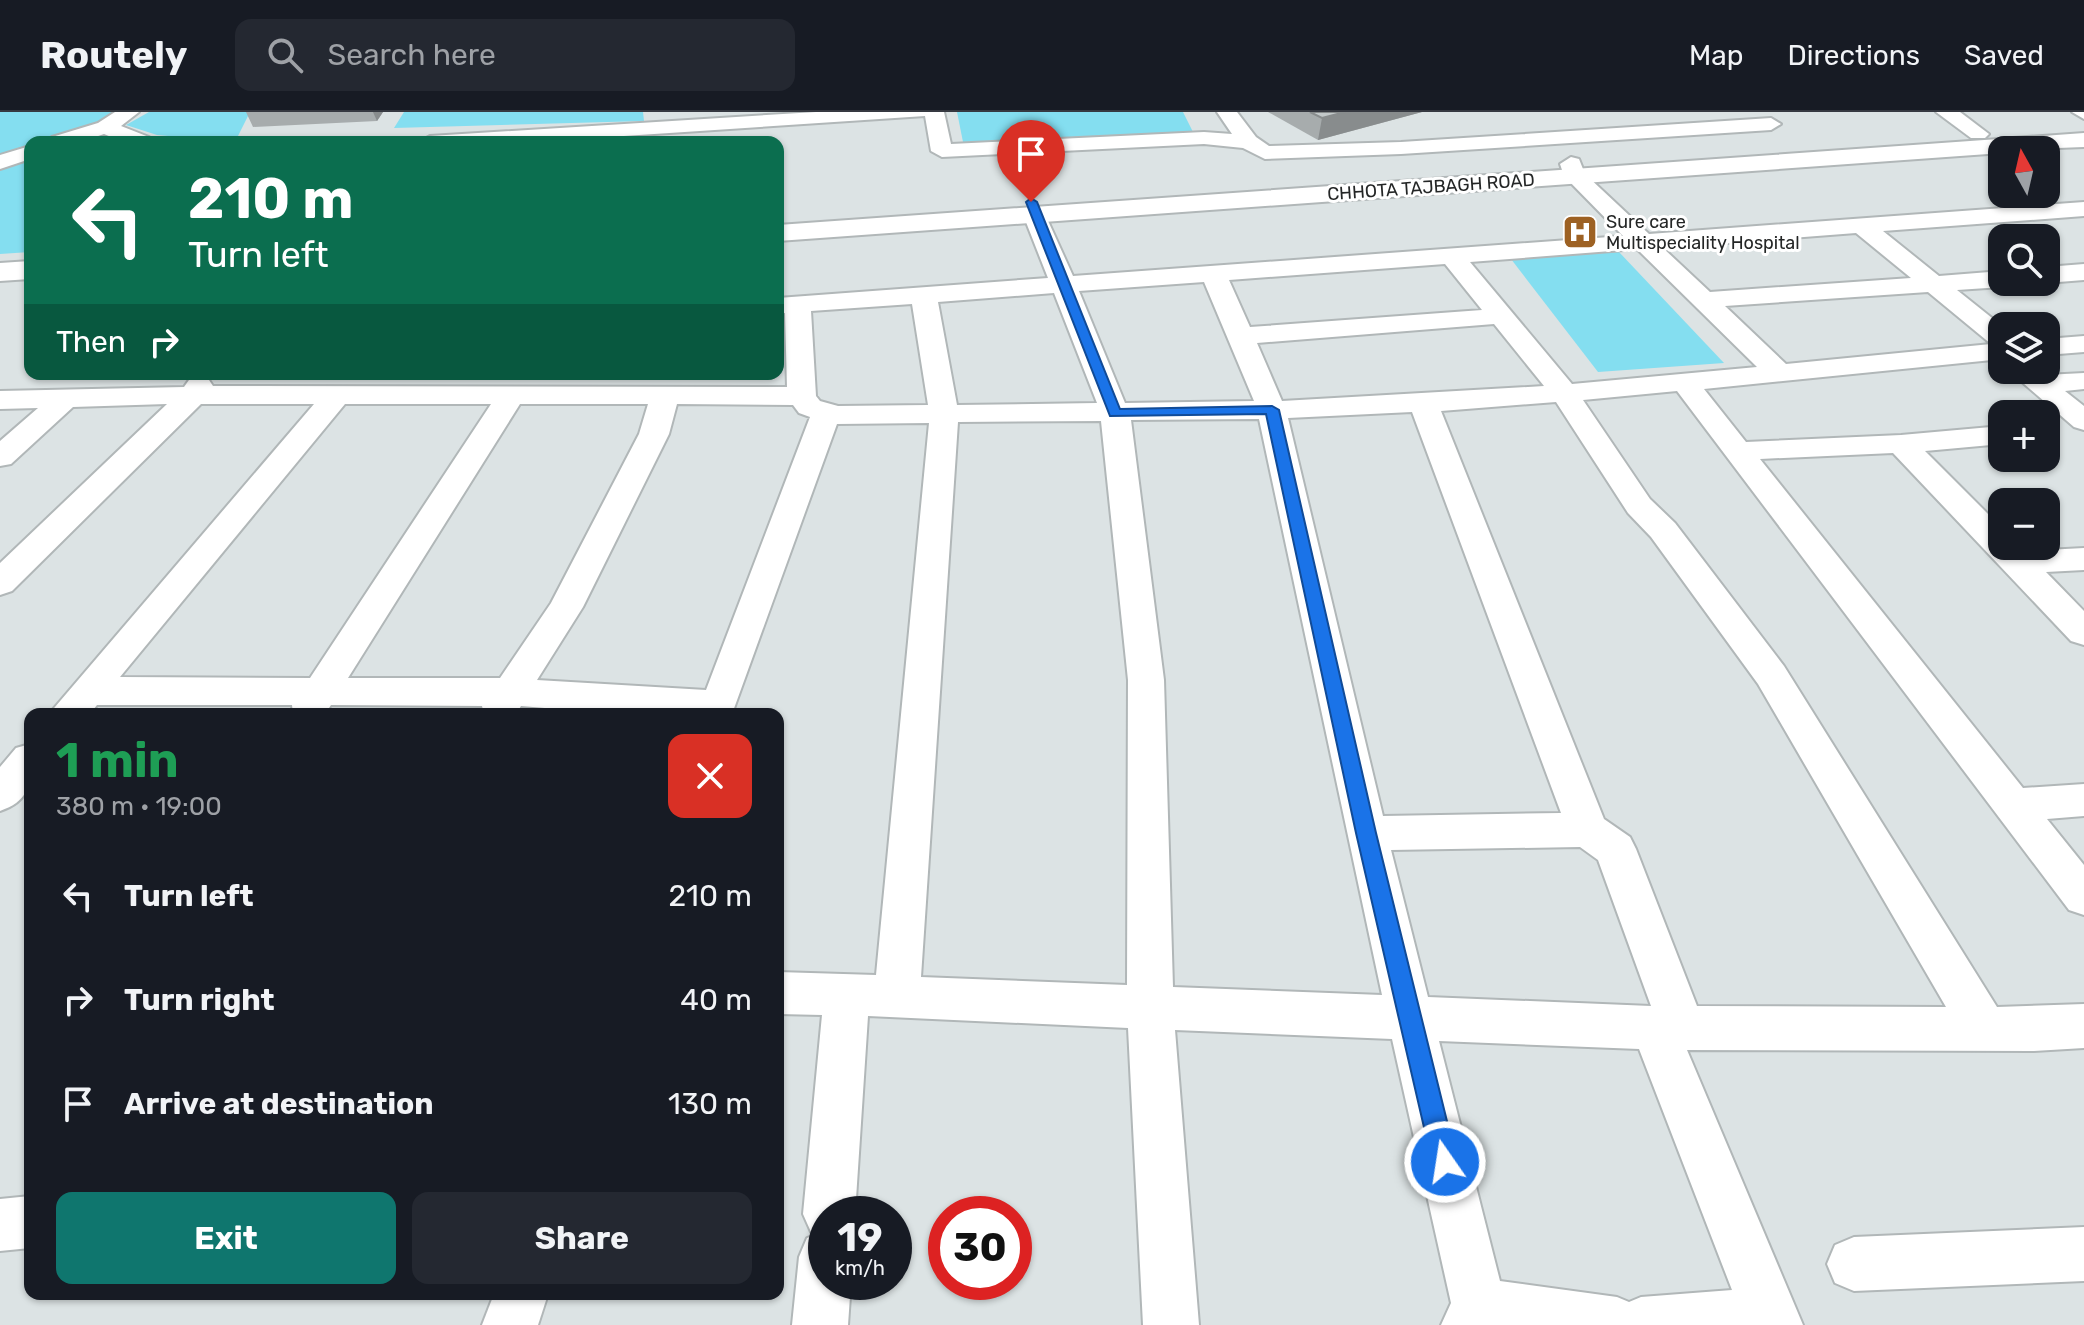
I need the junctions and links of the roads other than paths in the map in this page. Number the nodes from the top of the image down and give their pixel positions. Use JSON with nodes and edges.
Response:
{"nodes":[{"id":1,"x":129,"y":112,"type":"edge"},
{"id":2,"x":917,"y":112,"type":"edge"},
{"id":3,"x":934,"y":112,"type":"edge"},
{"id":4,"x":1227,"y":112,"type":"edge"},
{"id":5,"x":1658,"y":112,"type":"edge"},
{"id":6,"x":1946,"y":112,"type":"edge"},
{"id":7,"x":1481,"y":121,"type":"dead end"},
{"id":8,"x":1444,"y":123,"type":"dead end"},
{"id":9,"x":1771,"y":124,"type":"dead end"},
{"id":10,"x":105,"y":127,"type":"junction"},
{"id":11,"x":2084,"y":128,"type":"edge"},
{"id":12,"x":1682,"y":130,"type":"junction"},
{"id":13,"x":1978,"y":134,"type":"junction"},
{"id":14,"x":78,"y":136,"type":"edge"},
{"id":15,"x":127,"y":136,"type":"edge"},
{"id":16,"x":527,"y":136,"type":"edge"},
{"id":17,"x":1548,"y":139,"type":"junction"},
{"id":18,"x":2084,"y":140,"type":"edge"},
{"id":19,"x":1248,"y":142,"type":"junction"},
{"id":20,"x":1401,"y":148,"type":"junction"},
{"id":21,"x":24,"y":154,"type":"edge"},
{"id":22,"x":0,"y":162,"type":"edge"},
{"id":23,"x":1573,"y":170,"type":"junction"},
{"id":24,"x":1034,"y":209,"type":"junction"},
{"id":25,"x":2084,"y":209,"type":"edge"},
{"id":26,"x":784,"y":219,"type":"edge"},
{"id":27,"x":1861,"y":225,"type":"junction"},
{"id":28,"x":784,"y":232,"type":"edge"},
{"id":29,"x":1643,"y":241,"type":"junction"},
{"id":30,"x":1451,"y":255,"type":"junction"},
{"id":31,"x":24,"y":270,"type":"edge"},
{"id":32,"x":0,"y":272,"type":"edge"},
{"id":33,"x":2084,"y":272,"type":"edge"},
{"id":34,"x":1213,"y":273,"type":"junction"},
{"id":35,"x":2060,"y":274,"type":"edge"},
{"id":36,"x":1988,"y":280,"type":"edge"},
{"id":37,"x":1064,"y":284,"type":"junction"},
{"id":38,"x":1934,"y":284,"type":"junction"},
{"id":39,"x":24,"y":285,"type":"edge"},
{"id":40,"x":0,"y":287,"type":"edge"},
{"id":41,"x":924,"y":295,"type":"junction"},
{"id":42,"x":1704,"y":300,"type":"junction"},
{"id":43,"x":788,"y":305,"type":"edge"},
{"id":44,"x":1501,"y":316,"type":"junction"},
{"id":45,"x":1240,"y":336,"type":"junction"},
{"id":46,"x":1988,"y":336,"type":"edge"},
{"id":47,"x":2084,"y":344,"type":"edge"},
{"id":48,"x":2060,"y":346,"type":"edge"},
{"id":49,"x":1988,"y":350,"type":"edge"},
{"id":50,"x":1779,"y":373,"type":"junction"},
{"id":51,"x":2060,"y":379,"type":"edge"},
{"id":52,"x":2084,"y":381,"type":"edge"},
{"id":53,"x":1684,"y":382,"type":"junction"},
{"id":54,"x":200,"y":384,"type":"edge"},
{"id":55,"x":2039,"y":384,"type":"edge"},
{"id":56,"x":1563,"y":391,"type":"junction"},
{"id":57,"x":337,"y":395,"type":"junction"},
{"id":58,"x":511,"y":396,"type":"junction"},
{"id":59,"x":665,"y":396,"type":"junction"},
{"id":60,"x":66,"y":398,"type":"junction"},
{"id":61,"x":0,"y":400,"type":"edge"},
{"id":62,"x":1423,"y":402,"type":"junction"},
{"id":63,"x":814,"y":405,"type":"junction"},
{"id":64,"x":1272,"y":410,"type":"junction"},
{"id":65,"x":1115,"y":413,"type":"junction"},
{"id":66,"x":944,"y":415,"type":"junction"},
{"id":67,"x":2084,"y":421,"type":"edge"},
{"id":68,"x":1988,"y":436,"type":"edge"},
{"id":69,"x":1901,"y":444,"type":"junction"},
{"id":70,"x":1738,"y":451,"type":"junction"},
{"id":71,"x":0,"y":457,"type":"edge"},
{"id":72,"x":2084,"y":559,"type":"edge"},
{"id":73,"x":2017,"y":563,"type":"junction"},
{"id":74,"x":0,"y":583,"type":"edge"},
{"id":75,"x":2084,"y":632,"type":"edge"},
{"id":76,"x":78,"y":702,"type":"edge"},
{"id":77,"x":313,"y":703,"type":"edge"},
{"id":78,"x":504,"y":703,"type":"edge"},
{"id":79,"x":628,"y":708,"type":"edge"},
{"id":80,"x":666,"y":708,"type":"edge"},
{"id":81,"x":24,"y":766,"type":"edge"},
{"id":82,"x":0,"y":795,"type":"edge"},
{"id":83,"x":2084,"y":800,"type":"edge"},
{"id":84,"x":2013,"y":805,"type":"junction"},
{"id":85,"x":1588,"y":830,"type":"junction"},
{"id":86,"x":1366,"y":833,"type":"junction"},
{"id":87,"x":2084,"y":897,"type":"edge"},
{"id":88,"x":784,"y":993,"type":"edge"},
{"id":89,"x":847,"y":994,"type":"junction"},
{"id":90,"x":897,"y":997,"type":"junction"},
{"id":91,"x":1150,"y":1007,"type":"junction"},
{"id":92,"x":1411,"y":1019,"type":"junction"},
{"id":93,"x":2084,"y":1026,"type":"edge"},
{"id":94,"x":1668,"y":1028,"type":"junction"},
{"id":95,"x":1984,"y":1029,"type":"junction"},
{"id":96,"x":830,"y":1196,"type":"edge"},
{"id":97,"x":24,"y":1223,"type":"edge"},
{"id":98,"x":0,"y":1225,"type":"edge"},
{"id":99,"x":2084,"y":1254,"type":"edge"},
{"id":100,"x":1854,"y":1264,"type":"dead end"},
{"id":101,"x":519,"y":1300,"type":"edge"},
{"id":102,"x":822,"y":1300,"type":"edge"},
{"id":103,"x":1474,"y":1315,"type":"edge"},
{"id":104,"x":1772,"y":1320,"type":"edge"},
{"id":105,"x":510,"y":1325,"type":"edge"},
{"id":106,"x":820,"y":1325,"type":"edge"},
{"id":107,"x":1171,"y":1325,"type":"edge"},
{"id":108,"x":1617,"y":1325,"type":"edge"},
{"id":109,"x":1641,"y":1325,"type":"edge"}],
"edges":[{"from":1,"to":10,"type":"street"},
{"from":2,"to":16,"type":"street"},
{"from":3,"to":19,"type":"street"},
{"from":4,"to":19,"type":"street"},
{"from":5,"to":12,"type":"street"},
{"from":6,"to":13,"type":"street"},
{"from":7,"to":17,"type":"street"},
{"from":8,"to":20,"type":"street"},
{"from":9,"to":12,"type":"street"},
{"from":10,"to":14,"type":"street"},
{"from":10,"to":15,"type":"street"},
{"from":11,"to":13,"type":"main road"},
{"from":12,"to":17,"type":"street"},
{"from":13,"to":23,"type":"main road"},
{"from":17,"to":20,"type":"street"},
{"from":18,"to":23,"type":"main road","name":"CHHOTA TAJBAGH ROAD"},
{"from":19,"to":20,"type":"street"},
{"from":21,"to":22,"type":"street"},
{"from":23,"to":24,"type":"main road","name":"CHHOTA TAJBAGH ROAD"},
{"from":23,"to":29,"type":"street"},
{"from":24,"to":26,"type":"main road"},
{"from":24,"to":28,"type":"main road","name":"CHHOTA TAJBAGH ROAD"},
{"from":24,"to":37,"type":"street"},
{"from":25,"to":27,"type":"street"},
{"from":27,"to":29,"type":"street"},
{"from":27,"to":38,"type":"street"},
{"from":29,"to":30,"type":"street"},
{"from":29,"to":42,"type":"street"},
{"from":30,"to":34,"type":"street"},
{"from":30,"to":44,"type":"street"},
{"from":31,"to":32,"type":"main road"},
{"from":33,"to":35,"type":"street"},
{"from":34,"to":37,"type":"street"},
{"from":34,"to":45,"type":"street"},
{"from":36,"to":38,"type":"street"},
{"from":37,"to":41,"type":"street"},
{"from":37,"to":65,"type":"street"},
{"from":38,"to":42,"type":"street"},
{"from":38,"to":46,"type":"street"},
{"from":39,"to":40,"type":"main road"},
{"from":41,"to":43,"type":"street"},
{"from":41,"to":66,"type":"street"},
{"from":42,"to":50,"type":"street"},
{"from":43,"to":63,"type":"street"},
{"from":44,"to":45,"type":"street"},
{"from":44,"to":56,"type":"street"},
{"from":45,"to":64,"type":"street"},
{"from":47,"to":48,"type":"street"},
{"from":49,"to":50,"type":"street"},
{"from":50,"to":53,"type":"street"},
{"from":51,"to":52,"type":"street"},
{"from":53,"to":56,"type":"street"},
{"from":53,"to":70,"type":"street"},
{"from":54,"to":57,"type":"street"},
{"from":54,"to":60,"type":"street"},
{"from":54,"to":74,"type":"street"},
{"from":55,"to":67,"type":"street"},
{"from":56,"to":62,"type":"street"},
{"from":56,"to":95,"type":"street"},
{"from":57,"to":58,"type":"street"},
{"from":57,"to":76,"type":"street"},
{"from":58,"to":59,"type":"street"},
{"from":58,"to":77,"type":"street"},
{"from":59,"to":63,"type":"street"},
{"from":59,"to":78,"type":"street"},
{"from":60,"to":61,"type":"street"},
{"from":60,"to":71,"type":"street"},
{"from":62,"to":64,"type":"street"},
{"from":62,"to":85,"type":"street"},
{"from":63,"to":66,"type":"street"},
{"from":63,"to":80,"type":"street"},
{"from":64,"to":65,"type":"street"},
{"from":64,"to":86,"type":"street"},
{"from":65,"to":66,"type":"street"},
{"from":65,"to":91,"type":"street"},
{"from":66,"to":90,"type":"street"},
{"from":68,"to":69,"type":"street"},
{"from":69,"to":70,"type":"street"},
{"from":69,"to":73,"type":"street"},
{"from":70,"to":84,"type":"street"},
{"from":72,"to":73,"type":"street"},
{"from":73,"to":75,"type":"street"},
{"from":76,"to":77,"type":"street"},
{"from":77,"to":78,"type":"street"},
{"from":78,"to":79,"type":"street"},
{"from":81,"to":82,"type":"street"},
{"from":83,"to":84,"type":"street"},
{"from":84,"to":87,"type":"street"},
{"from":85,"to":86,"type":"street"},
{"from":85,"to":94,"type":"street"},
{"from":86,"to":92,"type":"street"},
{"from":88,"to":89,"type":"street"},
{"from":89,"to":90,"type":"street"},
{"from":89,"to":96,"type":"street"},
{"from":90,"to":91,"type":"street"},
{"from":91,"to":92,"type":"street"},
{"from":91,"to":107,"type":"street"},
{"from":92,"to":94,"type":"street"},
{"from":92,"to":103,"type":"street"},
{"from":93,"to":95,"type":"street"},
{"from":94,"to":95,"type":"street"},
{"from":94,"to":104,"type":"street"},
{"from":97,"to":98,"type":"street"},
{"from":99,"to":100,"type":"street"},
{"from":101,"to":105,"type":"street"},
{"from":102,"to":106,"type":"street"},
{"from":103,"to":108,"type":"street"},
{"from":104,"to":109,"type":"street"}]}
